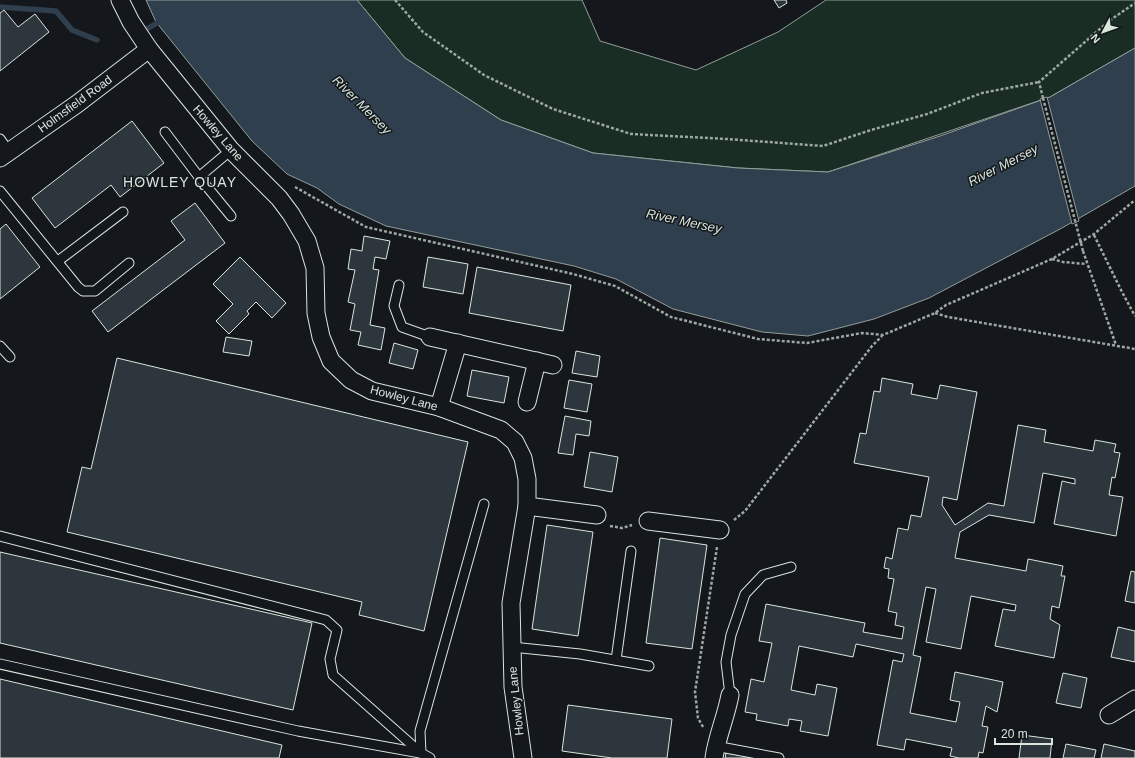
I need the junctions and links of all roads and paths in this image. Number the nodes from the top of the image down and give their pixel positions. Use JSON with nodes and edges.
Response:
{"nodes":[{"id":1,"x":120,"y":0,"type":"edge"},
{"id":2,"x":395,"y":0,"type":"edge"},
{"id":3,"x":1135,"y":3,"type":"edge"},
{"id":4,"x":149,"y":49,"type":"junction"},
{"id":5,"x":1038,"y":82,"type":"junction"},
{"id":6,"x":165,"y":132,"type":"dead end"},
{"id":7,"x":3,"y":150,"type":"edge"},
{"id":8,"x":231,"y":150,"type":"junction"},
{"id":9,"x":199,"y":177,"type":"junction"},
{"id":10,"x":289,"y":182,"type":"dead end"},
{"id":11,"x":0,"y":191,"type":"edge"},
{"id":12,"x":1135,"y":200,"type":"edge"},
{"id":13,"x":123,"y":212,"type":"dead end"},
{"id":14,"x":231,"y":216,"type":"dead end"},
{"id":15,"x":1094,"y":234,"type":"junction"},
{"id":16,"x":1052,"y":259,"type":"junction"},
{"id":17,"x":58,"y":261,"type":"junction"},
{"id":18,"x":129,"y":263,"type":"dead end"},
{"id":19,"x":1086,"y":264,"type":"junction"},
{"id":20,"x":399,"y":285,"type":"dead end"},
{"id":21,"x":935,"y":313,"type":"junction"},
{"id":22,"x":1135,"y":316,"type":"edge"},
{"id":23,"x":882,"y":335,"type":"junction"},
{"id":24,"x":430,"y":336,"type":"joint"},
{"id":25,"x":458,"y":343,"type":"junction"},
{"id":26,"x":0,"y":346,"type":"edge"},
{"id":27,"x":1116,"y":346,"type":"junction"},
{"id":28,"x":1135,"y":349,"type":"edge"},
{"id":29,"x":10,"y":357,"type":"dead end"},
{"id":30,"x":536,"y":361,"type":"junction"},
{"id":31,"x":553,"y":365,"type":"dead end"},
{"id":32,"x":527,"y":402,"type":"dead end"},
{"id":33,"x":439,"y":407,"type":"junction"},
{"id":34,"x":484,"y":504,"type":"dead end"},
{"id":35,"x":527,"y":506,"type":"junction"},
{"id":36,"x":597,"y":515,"type":"joint"},
{"id":37,"x":648,"y":521,"type":"joint"},
{"id":38,"x":720,"y":530,"type":"junction"},
{"id":39,"x":0,"y":536,"type":"edge"},
{"id":40,"x":632,"y":551,"type":"dead end"},
{"id":41,"x":791,"y":567,"type":"dead end"},
{"id":42,"x":512,"y":647,"type":"junction"},
{"id":43,"x":616,"y":660,"type":"junction"},
{"id":44,"x":0,"y":664,"type":"edge"},
{"id":45,"x":649,"y":666,"type":"dead end"},
{"id":46,"x":730,"y":695,"type":"joint"},
{"id":47,"x":1135,"y":700,"type":"edge"},
{"id":48,"x":1109,"y":715,"type":"dead end"},
{"id":49,"x":715,"y":752,"type":"edge"},
{"id":50,"x":421,"y":753,"type":"junction"},
{"id":51,"x":430,"y":758,"type":"edge"},
{"id":52,"x":523,"y":758,"type":"edge"},
{"id":53,"x":779,"y":758,"type":"edge"}],
"edges":[{"from":1,"to":4,"type":"street","name":"Howley Lane"},
{"from":2,"to":5,"type":"path"},
{"from":3,"to":5,"type":"path"},
{"from":4,"to":7,"type":"street","name":"Holmsfield Road"},
{"from":4,"to":8,"type":"street","name":"Howley Lane"},
{"from":5,"to":19,"type":"path","bridge":true},
{"from":6,"to":9,"type":"lane"},
{"from":8,"to":9,"type":"lane"},
{"from":8,"to":33,"type":"street","name":"Howley Lane"},
{"from":9,"to":14,"type":"lane"},
{"from":10,"to":23,"type":"path"},
{"from":11,"to":17,"type":"lane"},
{"from":12,"to":15,"type":"path"},
{"from":13,"to":17,"type":"lane"},
{"from":15,"to":16,"type":"path"},
{"from":15,"to":22,"type":"path"},
{"from":16,"to":19,"type":"path"},
{"from":16,"to":21,"type":"path"},
{"from":17,"to":18,"type":"lane"},
{"from":19,"to":27,"type":"path"},
{"from":20,"to":24,"type":"lane"},
{"from":21,"to":23,"type":"path"},
{"from":21,"to":27,"type":"path"},
{"from":23,"to":38,"type":"path"},
{"from":24,"to":25,"type":"street"},
{"from":25,"to":30,"type":"street"},
{"from":25,"to":33,"type":"street"},
{"from":26,"to":29,"type":"lane"},
{"from":27,"to":28,"type":"path"},
{"from":30,"to":31,"type":"street"},
{"from":30,"to":32,"type":"street"},
{"from":33,"to":35,"type":"street","name":"Howley Lane"},
{"from":34,"to":50,"type":"lane"},
{"from":35,"to":36,"type":"street"},
{"from":35,"to":42,"type":"street","name":"Howley Lane"},
{"from":36,"to":37,"type":"path"},
{"from":37,"to":38,"type":"street"},
{"from":38,"to":49,"type":"path"},
{"from":39,"to":50,"type":"lane"},
{"from":40,"to":43,"type":"lane"},
{"from":41,"to":46,"type":"lane"},
{"from":42,"to":43,"type":"lane"},
{"from":42,"to":52,"type":"street","name":"Howley Lane"},
{"from":43,"to":45,"type":"lane"},
{"from":44,"to":50,"type":"lane"},
{"from":46,"to":49,"type":"street"},
{"from":47,"to":48,"type":"street"},
{"from":49,"to":53,"type":"lane"},
{"from":50,"to":51,"type":"lane"}]}
